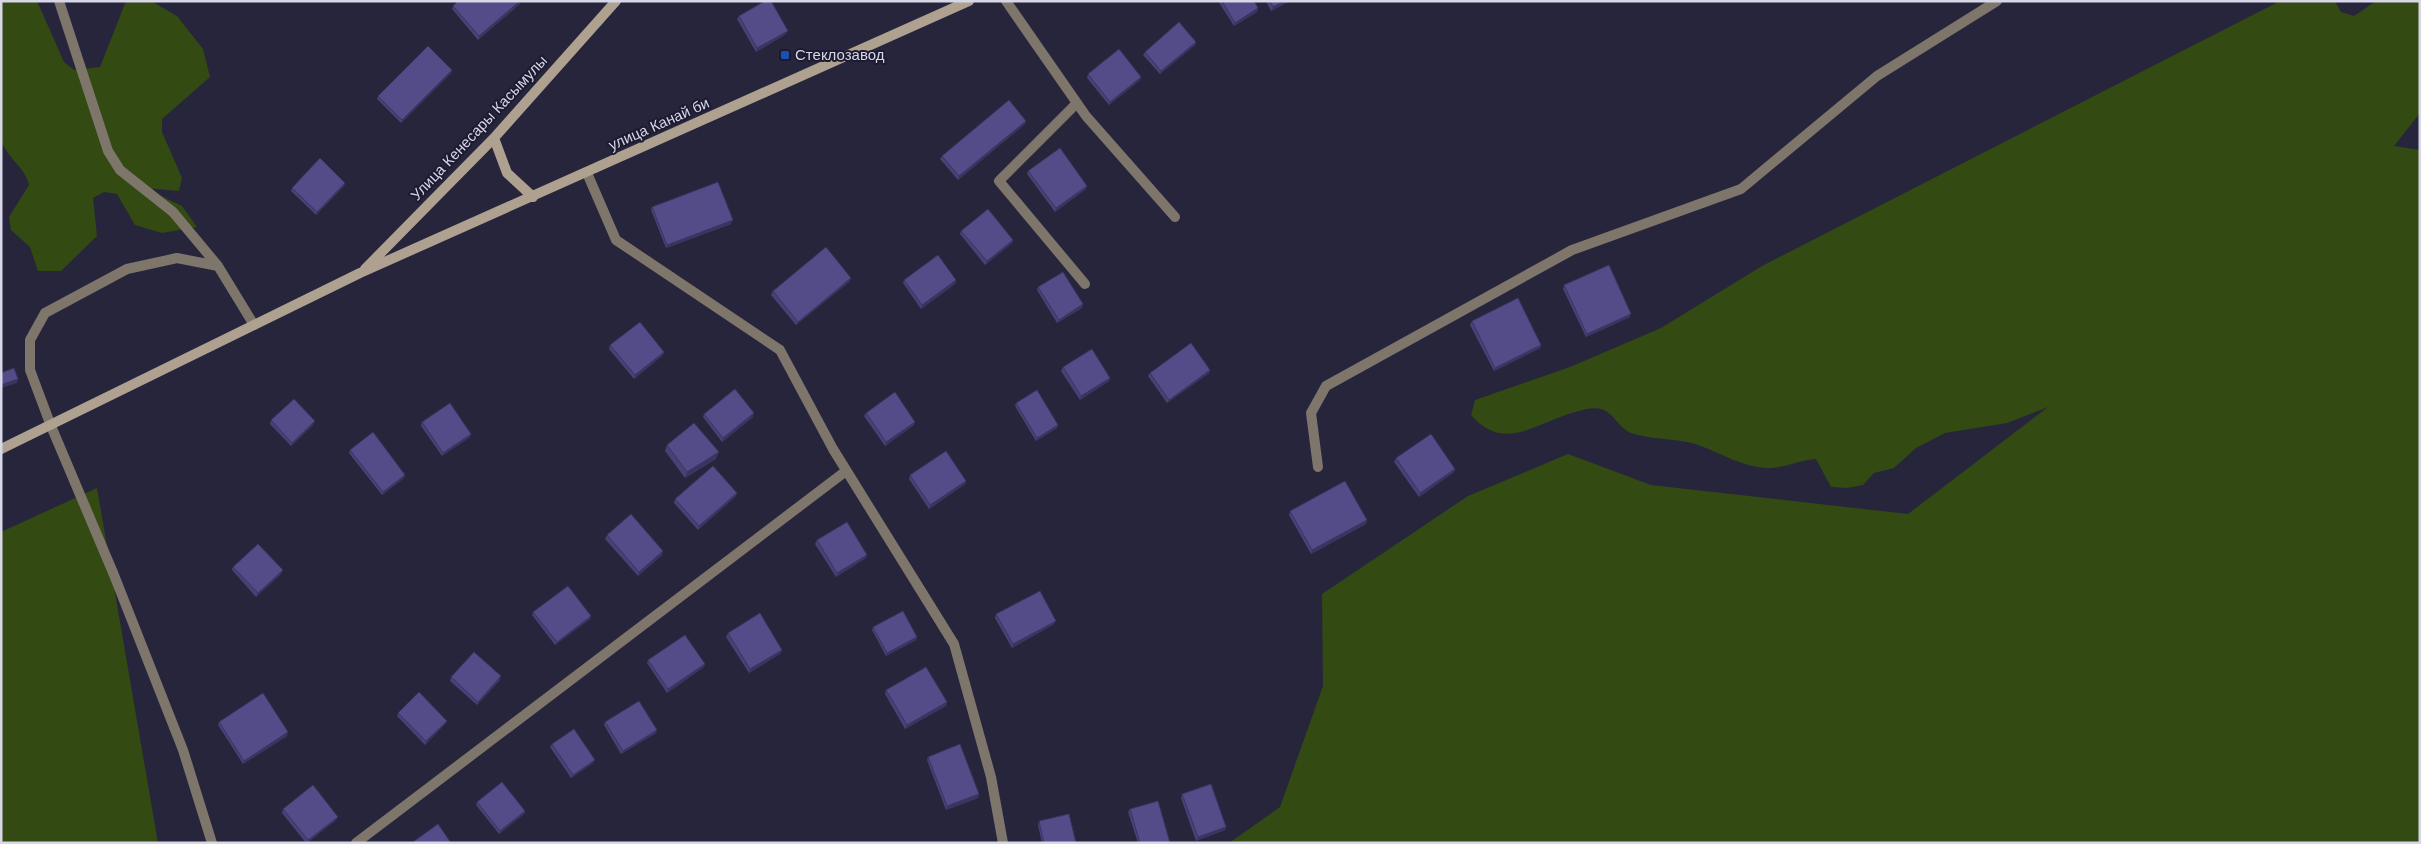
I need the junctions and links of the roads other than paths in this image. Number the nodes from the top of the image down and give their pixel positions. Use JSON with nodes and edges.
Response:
{"nodes":[{"id":1,"x":59,"y":1,"type":"edge"},
{"id":2,"x":616,"y":1,"type":"edge"},
{"id":3,"x":969,"y":1,"type":"edge"},
{"id":4,"x":1006,"y":1,"type":"edge"},
{"id":5,"x":1997,"y":1,"type":"edge"},
{"id":6,"x":1078,"y":103,"type":"junction"},
{"id":7,"x":494,"y":138,"type":"junction"},
{"id":8,"x":587,"y":173,"type":"junction"},
{"id":9,"x":533,"y":198,"type":"junction"},
{"id":10,"x":1175,"y":217,"type":"dead end"},
{"id":11,"x":218,"y":266,"type":"junction"},
{"id":12,"x":360,"y":273,"type":"junction"},
{"id":13,"x":1085,"y":284,"type":"dead end"},
{"id":14,"x":254,"y":325,"type":"junction"},
{"id":15,"x":51,"y":426,"type":"junction"},
{"id":16,"x":1,"y":448,"type":"edge"},
{"id":17,"x":1318,"y":467,"type":"dead end"},
{"id":18,"x":846,"y":471,"type":"junction"},
{"id":19,"x":212,"y":843,"type":"edge"},
{"id":20,"x":356,"y":843,"type":"edge"},
{"id":21,"x":1003,"y":843,"type":"edge"}],
"edges":[{"from":1,"to":11,"type":"lane"},
{"from":2,"to":7,"type":"main road","name":"Улица Кенесары Касымулы"},
{"from":3,"to":8,"type":"main road","name":"улица Канай би"},
{"from":4,"to":6,"type":"lane"},
{"from":5,"to":17,"type":"lane"},
{"from":6,"to":10,"type":"lane"},
{"from":6,"to":13,"type":"lane"},
{"from":7,"to":9,"type":"main road"},
{"from":7,"to":12,"type":"main road","name":"Улица Кенесары Касымулы"},
{"from":8,"to":9,"type":"main road","name":"улица Канай би"},
{"from":8,"to":18,"type":"lane"},
{"from":9,"to":12,"type":"main road","name":"улица Канай би"},
{"from":11,"to":14,"type":"lane"},
{"from":11,"to":15,"type":"lane"},
{"from":12,"to":14,"type":"main road","name":"улица Канай би"},
{"from":14,"to":15,"type":"main road","name":"улица Канай би"},
{"from":15,"to":16,"type":"main road","name":"улица Канай би"},
{"from":15,"to":19,"type":"lane"},
{"from":18,"to":20,"type":"lane"},
{"from":18,"to":21,"type":"lane"}]}
